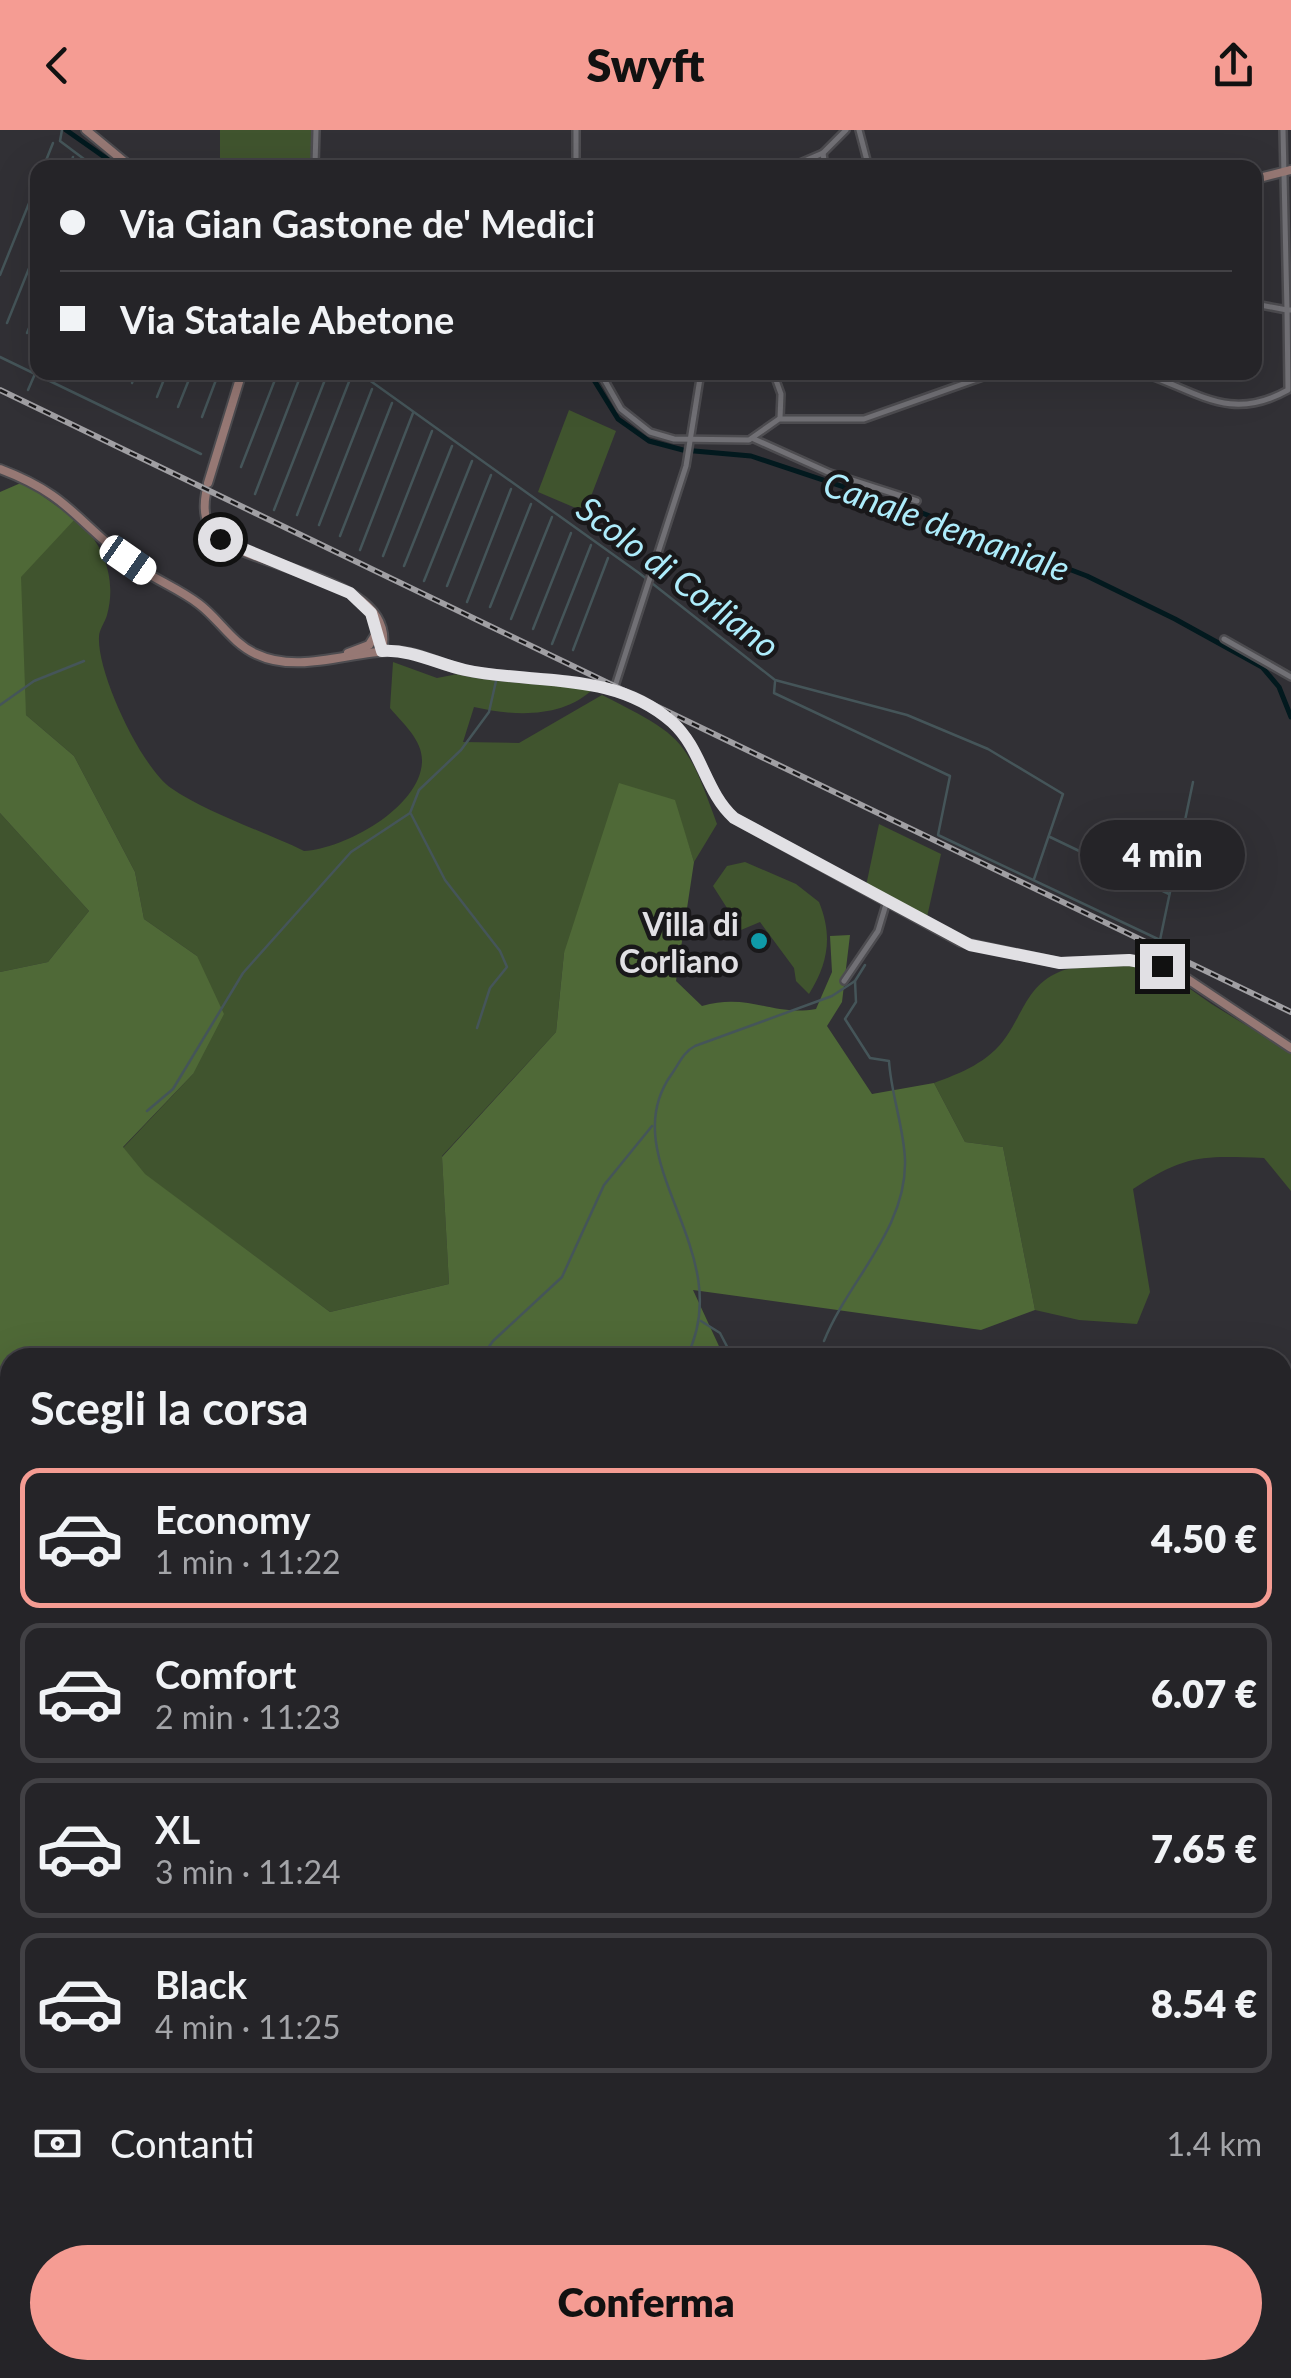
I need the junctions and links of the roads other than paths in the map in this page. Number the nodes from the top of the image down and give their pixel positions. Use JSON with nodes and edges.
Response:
{"nodes":[{"id":1,"x":86,"y":130,"type":"edge"},
{"id":2,"x":316,"y":130,"type":"edge"},
{"id":3,"x":576,"y":130,"type":"edge"},
{"id":4,"x":846,"y":130,"type":"edge"},
{"id":5,"x":859,"y":130,"type":"edge"},
{"id":6,"x":1282,"y":130,"type":"edge"},
{"id":7,"x":822,"y":153,"type":"junction"},
{"id":8,"x":122,"y":160,"type":"edge"},
{"id":9,"x":318,"y":160,"type":"edge"},
{"id":10,"x":576,"y":160,"type":"edge"},
{"id":11,"x":806,"y":160,"type":"edge"},
{"id":12,"x":823,"y":160,"type":"edge"},
{"id":13,"x":867,"y":160,"type":"edge"},
{"id":14,"x":1288,"y":171,"type":"edge"},
{"id":15,"x":1262,"y":177,"type":"edge"},
{"id":16,"x":1262,"y":305,"type":"edge"},
{"id":17,"x":1289,"y":310,"type":"edge"},
{"id":18,"x":240,"y":380,"type":"edge"},
{"id":19,"x":605,"y":380,"type":"edge"},
{"id":20,"x":700,"y":380,"type":"edge"},
{"id":21,"x":776,"y":380,"type":"edge"},
{"id":22,"x":974,"y":380,"type":"edge"},
{"id":23,"x":1161,"y":380,"type":"edge"},
{"id":24,"x":1288,"y":390,"type":"junction"},
{"id":25,"x":1291,"y":399,"type":"edge"},
{"id":26,"x":780,"y":419,"type":"junction"},
{"id":27,"x":754,"y":439,"type":"junction"},
{"id":28,"x":691,"y":443,"type":"junction"},
{"id":29,"x":0,"y":469,"type":"edge"},
{"id":30,"x":917,"y":501,"type":"dead end"},
{"id":31,"x":380,"y":636,"type":"junction"},
{"id":32,"x":1224,"y":639,"type":"dead end"},
{"id":33,"x":382,"y":651,"type":"junction"},
{"id":34,"x":409,"y":652,"type":"junction"},
{"id":35,"x":335,"y":659,"type":"junction"},
{"id":36,"x":1291,"y":676,"type":"edge"},
{"id":37,"x":616,"y":683,"type":"dead end"},
{"id":38,"x":887,"y":902,"type":"junction"},
{"id":39,"x":844,"y":981,"type":"dead end"},
{"id":40,"x":1291,"y":1048,"type":"edge"}],
"edges":[{"from":1,"to":8,"type":"main road"},
{"from":2,"to":9,"type":"street"},
{"from":3,"to":10,"type":"street"},
{"from":4,"to":7,"type":"street"},
{"from":5,"to":13,"type":"street"},
{"from":6,"to":14,"type":"street"},
{"from":7,"to":11,"type":"street"},
{"from":7,"to":12,"type":"street"},
{"from":14,"to":15,"type":"main road"},
{"from":14,"to":17,"type":"street"},
{"from":16,"to":17,"type":"street"},
{"from":17,"to":24,"type":"street"},
{"from":18,"to":31,"type":"main road"},
{"from":19,"to":28,"type":"street"},
{"from":20,"to":28,"type":"street"},
{"from":21,"to":26,"type":"street"},
{"from":22,"to":26,"type":"street"},
{"from":23,"to":24,"type":"street"},
{"from":24,"to":25,"type":"street"},
{"from":26,"to":27,"type":"street"},
{"from":27,"to":28,"type":"street"},
{"from":27,"to":30,"type":"street"},
{"from":28,"to":37,"type":"street"},
{"from":29,"to":35,"type":"main road"},
{"from":31,"to":33,"type":"main road"},
{"from":31,"to":34,"type":"main road"},
{"from":31,"to":35,"type":"main road"},
{"from":32,"to":36,"type":"street"},
{"from":33,"to":34,"type":"main road"},
{"from":33,"to":35,"type":"main road"},
{"from":34,"to":38,"type":"main road"},
{"from":38,"to":39,"type":"street"},
{"from":38,"to":40,"type":"main road"}]}
